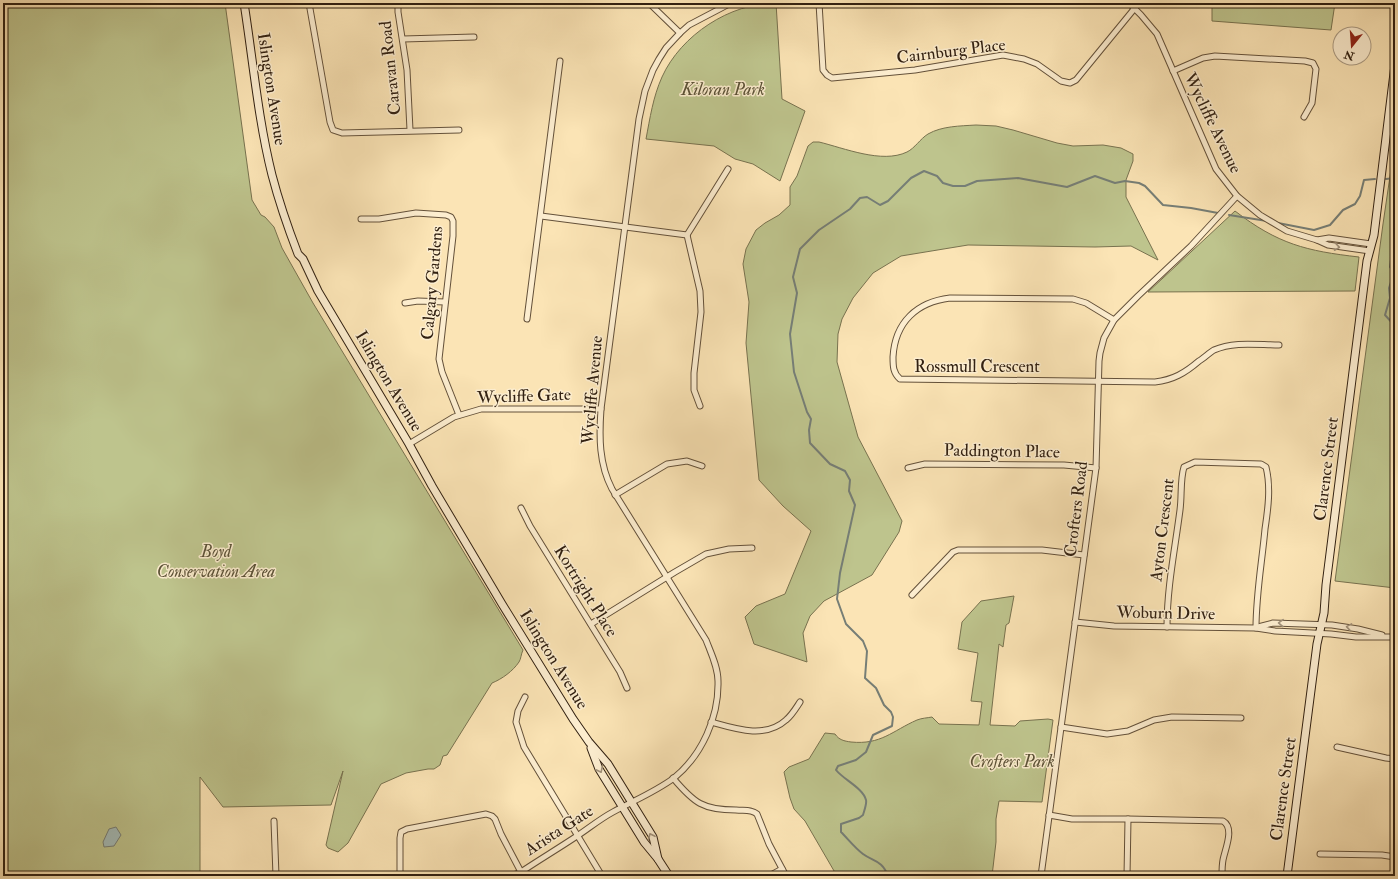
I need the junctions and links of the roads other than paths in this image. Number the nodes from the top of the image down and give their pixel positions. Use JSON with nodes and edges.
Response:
{"nodes":[{"id":1,"x":244,"y":3,"type":"edge"},
{"id":2,"x":309,"y":3,"type":"edge"},
{"id":3,"x":398,"y":3,"type":"edge"},
{"id":4,"x":649,"y":3,"type":"edge"},
{"id":5,"x":731,"y":3,"type":"edge"},
{"id":6,"x":819,"y":3,"type":"edge"},
{"id":7,"x":1129,"y":3,"type":"edge"},
{"id":8,"x":1139,"y":3,"type":"edge"},
{"id":9,"x":1134,"y":9,"type":"junction"},
{"id":10,"x":680,"y":33,"type":"junction"},
{"id":11,"x":474,"y":37,"type":"dead end"},
{"id":12,"x":403,"y":39,"type":"junction"},
{"id":13,"x":560,"y":61,"type":"dead end"},
{"id":14,"x":1395,"y":65,"type":"edge"},
{"id":15,"x":1173,"y":71,"type":"junction"},
{"id":16,"x":1304,"y":117,"type":"dead end"},
{"id":17,"x":410,"y":130,"type":"junction"},
{"id":18,"x":459,"y":130,"type":"dead end"},
{"id":19,"x":728,"y":169,"type":"dead end"},
{"id":20,"x":1237,"y":196,"type":"junction"},
{"id":21,"x":540,"y":216,"type":"junction"},
{"id":22,"x":361,"y":219,"type":"dead end"},
{"id":23,"x":625,"y":228,"type":"junction"},
{"id":24,"x":687,"y":235,"type":"junction"},
{"id":25,"x":1317,"y":240,"type":"junction"},
{"id":26,"x":1371,"y":244,"type":"junction"},
{"id":27,"x":1370,"y":251,"type":"junction"},
{"id":28,"x":445,"y":302,"type":"junction"},
{"id":29,"x":405,"y":303,"type":"dead end"},
{"id":30,"x":527,"y":319,"type":"dead end"},
{"id":31,"x":1114,"y":320,"type":"junction"},
{"id":32,"x":1279,"y":345,"type":"dead end"},
{"id":33,"x":1099,"y":380,"type":"junction"},
{"id":34,"x":700,"y":406,"type":"dead end"},
{"id":35,"x":602,"y":409,"type":"junction"},
{"id":36,"x":459,"y":415,"type":"junction"},
{"id":37,"x":408,"y":444,"type":"junction"},
{"id":38,"x":702,"y":466,"type":"dead end"},
{"id":39,"x":908,"y":468,"type":"dead end"},
{"id":40,"x":1096,"y":468,"type":"junction"},
{"id":41,"x":615,"y":495,"type":"junction"},
{"id":42,"x":521,"y":508,"type":"dead end"},
{"id":43,"x":752,"y":548,"type":"dead end"},
{"id":44,"x":1084,"y":555,"type":"junction"},
{"id":45,"x":666,"y":578,"type":"junction"},
{"id":46,"x":912,"y":595,"type":"dead end"},
{"id":47,"x":1075,"y":622,"type":"junction"},
{"id":48,"x":591,"y":624,"type":"junction"},
{"id":49,"x":1321,"y":624,"type":"junction"},
{"id":50,"x":1167,"y":627,"type":"junction"},
{"id":51,"x":1256,"y":628,"type":"junction"},
{"id":52,"x":1319,"y":633,"type":"junction"},
{"id":53,"x":1394,"y":638,"type":"edge"},
{"id":54,"x":626,"y":688,"type":"dead end"},
{"id":55,"x":525,"y":697,"type":"dead end"},
{"id":56,"x":800,"y":702,"type":"dead end"},
{"id":57,"x":1241,"y":718,"type":"dead end"},
{"id":58,"x":711,"y":722,"type":"junction"},
{"id":59,"x":1061,"y":727,"type":"junction"},
{"id":60,"x":589,"y":742,"type":"junction"},
{"id":61,"x":1337,"y":747,"type":"dead end"},
{"id":62,"x":1395,"y":759,"type":"edge"},
{"id":63,"x":673,"y":778,"type":"junction"},
{"id":64,"x":632,"y":803,"type":"junction"},
{"id":65,"x":623,"y":807,"type":"junction"},
{"id":66,"x":1049,"y":815,"type":"junction"},
{"id":67,"x":1128,"y":819,"type":"junction"},
{"id":68,"x":274,"y":821,"type":"dead end"},
{"id":69,"x":578,"y":836,"type":"junction"},
{"id":70,"x":1320,"y":854,"type":"dead end"},
{"id":71,"x":1395,"y":857,"type":"edge"},
{"id":72,"x":658,"y":859,"type":"junction"},
{"id":73,"x":782,"y":869,"type":"junction"},
{"id":74,"x":520,"y":872,"type":"junction"},
{"id":75,"x":276,"y":876,"type":"edge"},
{"id":76,"x":400,"y":876,"type":"edge"},
{"id":77,"x":511,"y":876,"type":"edge"},
{"id":78,"x":602,"y":876,"type":"edge"},
{"id":79,"x":669,"y":876,"type":"edge"},
{"id":80,"x":769,"y":876,"type":"edge"},
{"id":81,"x":786,"y":876,"type":"edge"},
{"id":82,"x":1041,"y":876,"type":"edge"},
{"id":83,"x":1127,"y":876,"type":"edge"},
{"id":84,"x":1222,"y":876,"type":"edge"},
{"id":85,"x":1287,"y":876,"type":"edge"}],
"edges":[{"from":1,"to":37,"type":"main road","name":"Islington Avenue"},
{"from":2,"to":17,"type":"street"},
{"from":3,"to":12,"type":"street","name":"Caravan Road"},
{"from":4,"to":10,"type":"street"},
{"from":5,"to":10,"type":"street","name":"Wycliffe Avenue"},
{"from":6,"to":9,"type":"street","name":"Cairnburg Place"},
{"from":7,"to":9,"type":"street","name":"Wycliffe Avenue"},
{"from":8,"to":9,"type":"street"},
{"from":9,"to":15,"type":"street","name":"Wycliffe Avenue"},
{"from":10,"to":23,"type":"street","name":"Wycliffe Avenue"},
{"from":11,"to":12,"type":"street"},
{"from":12,"to":17,"type":"street","name":"Caravan Road"},
{"from":13,"to":21,"type":"street"},
{"from":14,"to":26,"type":"main road","name":"Clarence Street"},
{"from":15,"to":16,"type":"street"},
{"from":15,"to":20,"type":"street","name":"Wycliffe Avenue"},
{"from":17,"to":18,"type":"street"},
{"from":19,"to":24,"type":"street"},
{"from":20,"to":25,"type":"street","name":"Wycliffe Avenue"},
{"from":20,"to":31,"type":"street","name":"Crofters Road"},
{"from":21,"to":23,"type":"street"},
{"from":21,"to":30,"type":"street"},
{"from":22,"to":28,"type":"street","name":"Calgary Gardens"},
{"from":23,"to":24,"type":"street"},
{"from":23,"to":35,"type":"street","name":"Wycliffe Avenue"},
{"from":24,"to":34,"type":"street"},
{"from":25,"to":26,"type":"street","name":"Wycliffe Avenue"},
{"from":25,"to":27,"type":"street","name":"Wycliffe Avenue","one_way":true},
{"from":26,"to":27,"type":"main road","name":"Clarence Street"},
{"from":27,"to":49,"type":"main road","name":"Clarence Street"},
{"from":28,"to":29,"type":"street"},
{"from":28,"to":36,"type":"street","name":"Calgary Gardens"},
{"from":31,"to":33,"type":"street","name":"Crofters Road"},
{"from":31,"to":33,"type":"street","name":"Rossmull Crescent"},
{"from":32,"to":33,"type":"street"},
{"from":33,"to":40,"type":"street","name":"Crofters Road"},
{"from":35,"to":36,"type":"street","name":"Wycliffe Gate"},
{"from":35,"to":41,"type":"street","name":"Wycliffe Avenue"},
{"from":36,"to":37,"type":"street","name":"Wycliffe Gate"},
{"from":37,"to":60,"type":"main road","name":"Islington Avenue"},
{"from":38,"to":41,"type":"street"},
{"from":39,"to":40,"type":"street","name":"Paddington Place"},
{"from":40,"to":44,"type":"street","name":"Crofters Road"},
{"from":41,"to":45,"type":"street","name":"Wycliffe Avenue"},
{"from":42,"to":48,"type":"street","name":"Kortright Place"},
{"from":43,"to":45,"type":"street"},
{"from":44,"to":46,"type":"street"},
{"from":44,"to":47,"type":"street","name":"Crofters Road"},
{"from":45,"to":48,"type":"street"},
{"from":45,"to":58,"type":"street","name":"Wycliffe Avenue"},
{"from":47,"to":50,"type":"street","name":"Woburn Drive"},
{"from":47,"to":59,"type":"street","name":"Crofters Road"},
{"from":48,"to":54,"type":"street","name":"Kortright Place"},
{"from":49,"to":51,"type":"street","name":"Woburn Drive","one_way":true},
{"from":49,"to":52,"type":"main road","name":"Clarence Street"},
{"from":53,"to":49,"type":"street","name":"Woburn Drive","one_way":true},
{"from":50,"to":51,"type":"street","name":"Woburn Drive"},
{"from":50,"to":51,"type":"street","name":"Ayton Crescent"},
{"from":51,"to":52,"type":"street","name":"Woburn Drive"},
{"from":52,"to":53,"type":"street","name":"Woburn Drive"},
{"from":52,"to":85,"type":"main road","name":"Clarence Street"},
{"from":55,"to":69,"type":"street"},
{"from":56,"to":58,"type":"street"},
{"from":57,"to":59,"type":"street"},
{"from":58,"to":63,"type":"street","name":"Wycliffe Avenue"},
{"from":59,"to":66,"type":"street","name":"Crofters Road"},
{"from":60,"to":64,"type":"main road","name":"Islington Avenue"},
{"from":60,"to":65,"type":"main road","name":"Islington Avenue","one_way":true},
{"from":61,"to":62,"type":"street"},
{"from":63,"to":64,"type":"street","name":"Wycliffe Avenue"},
{"from":63,"to":73,"type":"street"},
{"from":64,"to":65,"type":"street","name":"Arista Gate"},
{"from":72,"to":64,"type":"main road","name":"Islington Avenue","one_way":true},
{"from":65,"to":69,"type":"street","name":"Arista Gate"},
{"from":65,"to":72,"type":"main road","name":"Islington Avenue"},
{"from":66,"to":67,"type":"street"},
{"from":66,"to":82,"type":"street","name":"Crofters Road"},
{"from":67,"to":83,"type":"street"},
{"from":67,"to":84,"type":"street"},
{"from":68,"to":75,"type":"street"},
{"from":69,"to":74,"type":"street","name":"Arista Gate"},
{"from":69,"to":78,"type":"street"},
{"from":70,"to":71,"type":"street"},
{"from":72,"to":79,"type":"main road","name":"Islington Avenue"},
{"from":73,"to":80,"type":"street"},
{"from":73,"to":81,"type":"street"},
{"from":74,"to":76,"type":"street"},
{"from":74,"to":77,"type":"street","name":"Arista Gate"}]}
